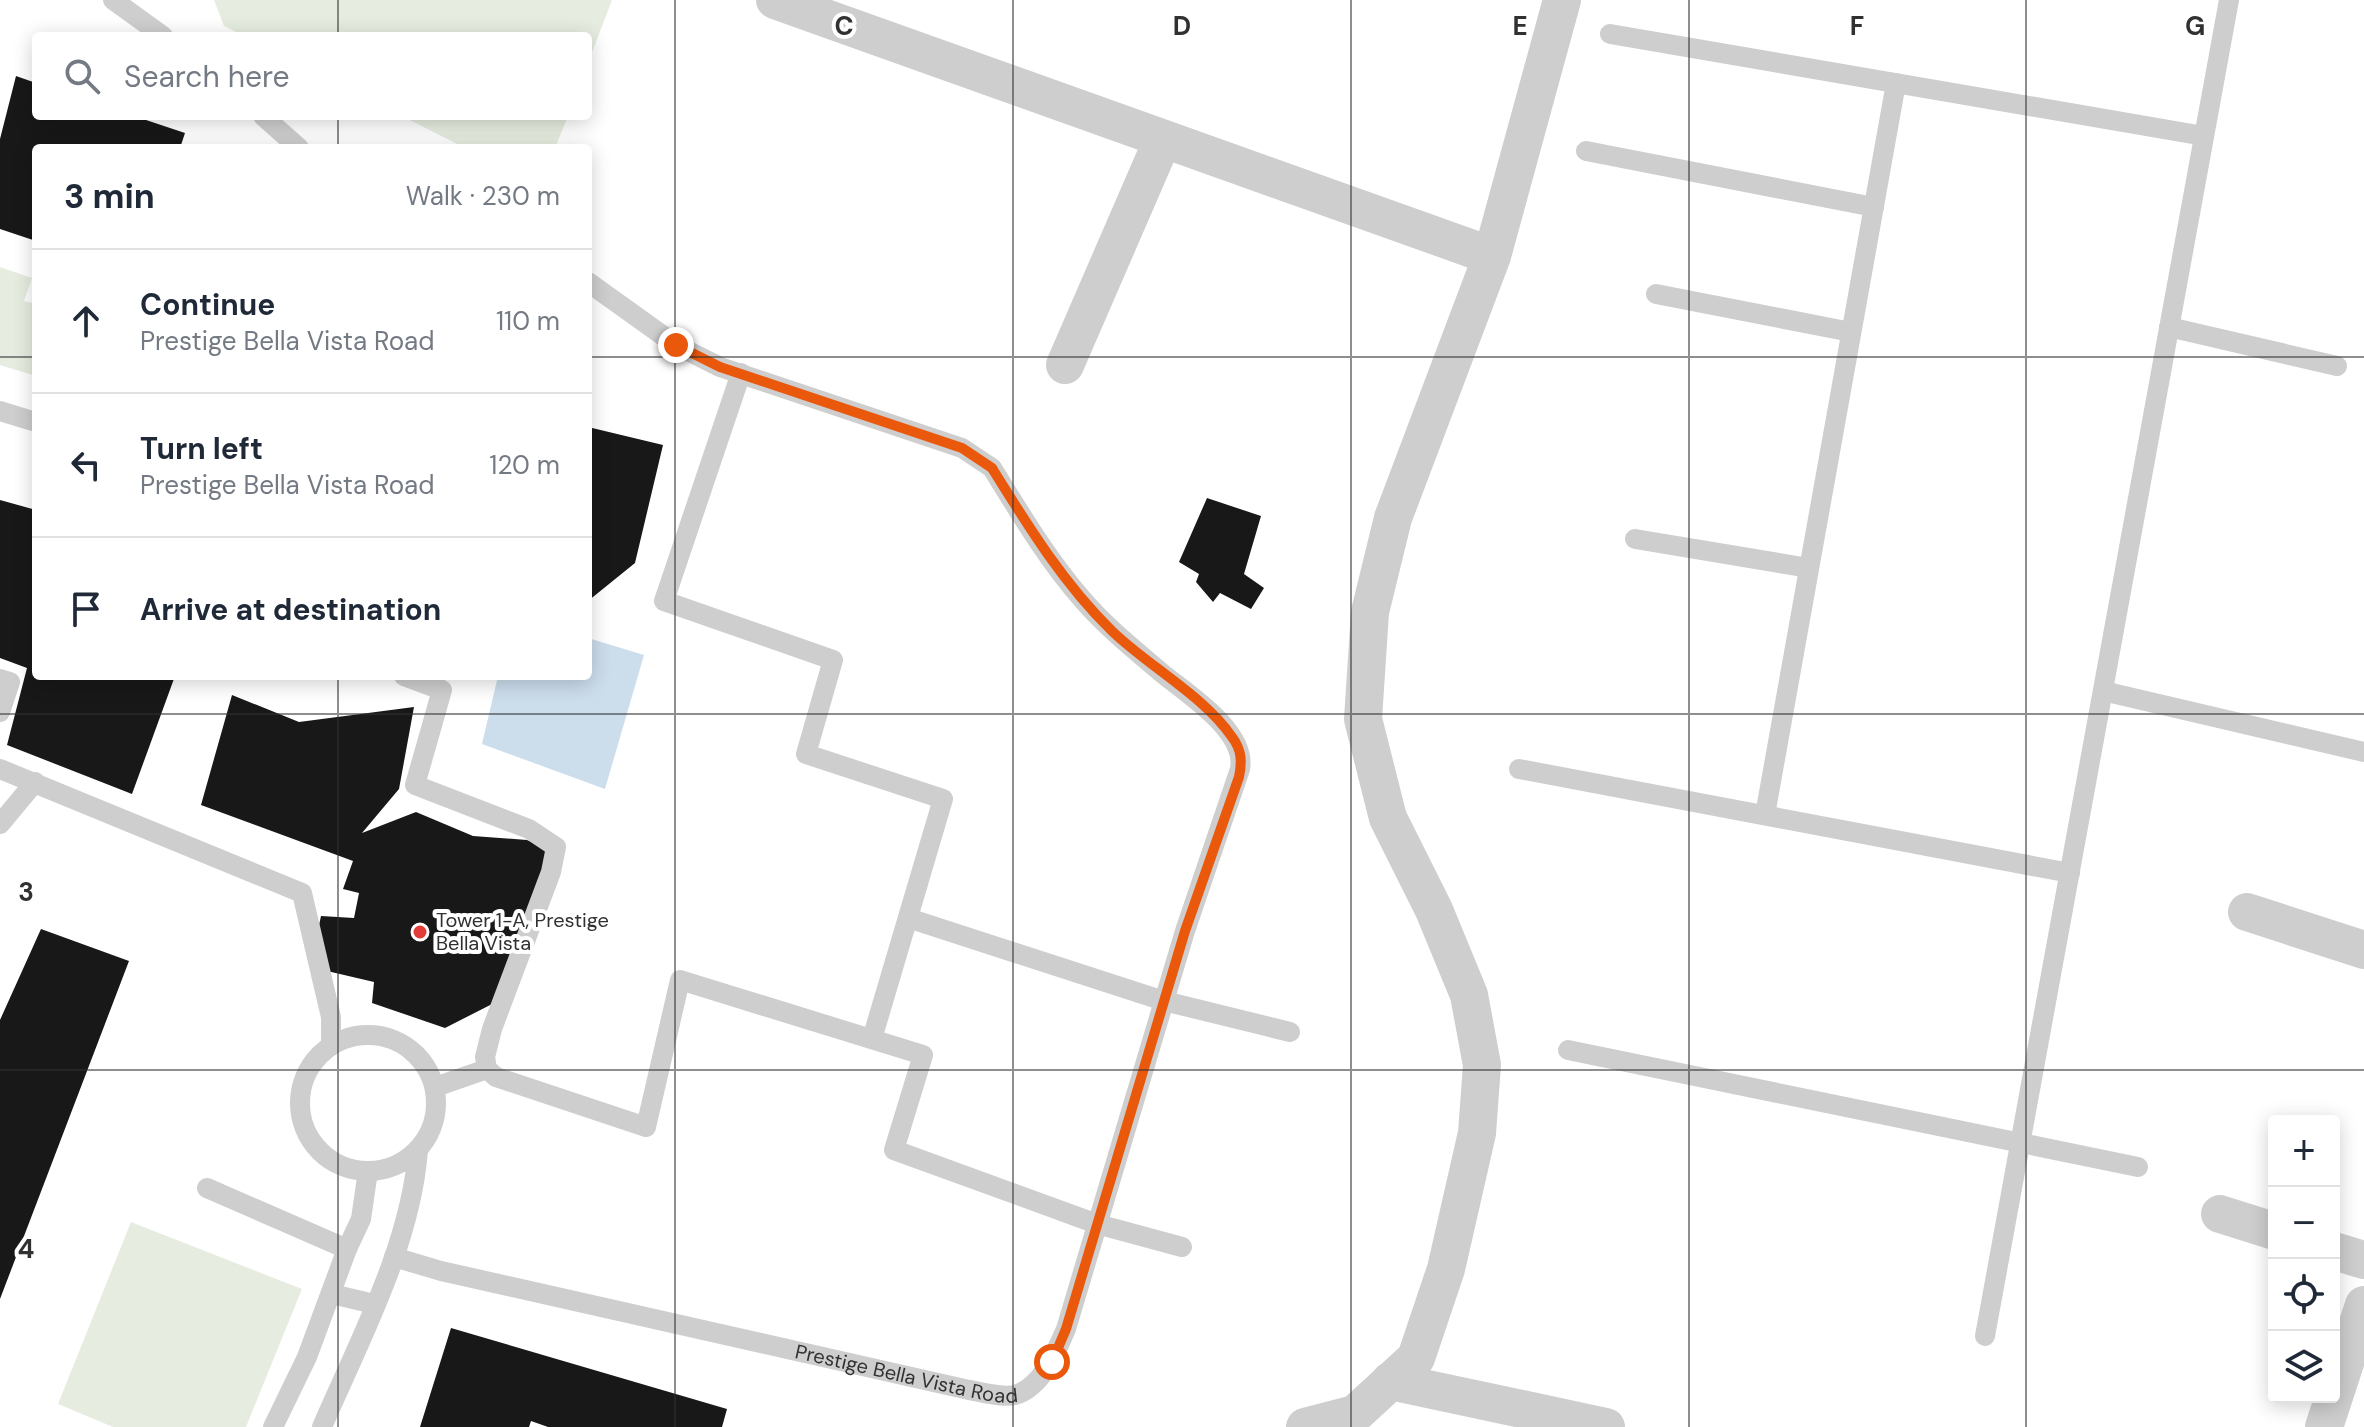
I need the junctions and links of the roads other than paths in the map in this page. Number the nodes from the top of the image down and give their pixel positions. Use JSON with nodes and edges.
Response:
{"nodes":[{"id":1,"x":113,"y":0,"type":"edge"},
{"id":2,"x":775,"y":0,"type":"edge"},
{"id":3,"x":1562,"y":0,"type":"edge"},
{"id":4,"x":2229,"y":0,"type":"edge"},
{"id":5,"x":157,"y":32,"type":"edge"},
{"id":6,"x":1610,"y":34,"type":"dead end"},
{"id":7,"x":1896,"y":83,"type":"junction"},
{"id":8,"x":268,"y":120,"type":"edge"},
{"id":9,"x":2204,"y":136,"type":"junction"},
{"id":10,"x":1163,"y":139,"type":"junction"},
{"id":11,"x":294,"y":144,"type":"edge"},
{"id":12,"x":1586,"y":151,"type":"dead end"},
{"id":13,"x":1874,"y":207,"type":"junction"},
{"id":14,"x":1492,"y":256,"type":"junction"},
{"id":15,"x":592,"y":285,"type":"edge"},
{"id":16,"x":1656,"y":294,"type":"dead end"},
{"id":17,"x":2169,"y":327,"type":"junction"},
{"id":18,"x":1851,"y":332,"type":"junction"},
{"id":19,"x":1065,"y":365,"type":"dead end"},
{"id":20,"x":2337,"y":366,"type":"dead end"},
{"id":21,"x":741,"y":373,"type":"junction"},
{"id":22,"x":0,"y":411,"type":"edge"},
{"id":23,"x":32,"y":421,"type":"edge"},
{"id":24,"x":1635,"y":539,"type":"dead end"},
{"id":25,"x":1809,"y":568,"type":"junction"},
{"id":26,"x":0,"y":679,"type":"edge"},
{"id":27,"x":415,"y":680,"type":"edge"},
{"id":28,"x":2103,"y":691,"type":"junction"},
{"id":29,"x":0,"y":712,"type":"edge"},
{"id":30,"x":2364,"y":752,"type":"edge"},
{"id":31,"x":0,"y":769,"type":"edge"},
{"id":32,"x":1519,"y":769,"type":"dead end"},
{"id":33,"x":35,"y":782,"type":"junction"},
{"id":34,"x":1765,"y":815,"type":"junction"},
{"id":35,"x":0,"y":824,"type":"edge"},
{"id":36,"x":2070,"y":873,"type":"junction"},
{"id":37,"x":2247,"y":912,"type":"dead end"},
{"id":38,"x":908,"y":918,"type":"junction"},
{"id":39,"x":2364,"y":950,"type":"edge"},
{"id":40,"x":1164,"y":1001,"type":"junction"},
{"id":41,"x":1290,"y":1032,"type":"dead end"},
{"id":42,"x":872,"y":1039,"type":"junction"},
{"id":43,"x":331,"y":1046,"type":"junction"},
{"id":44,"x":1568,"y":1050,"type":"dead end"},
{"id":45,"x":487,"y":1069,"type":"junction"},
{"id":46,"x":435,"y":1087,"type":"junction"},
{"id":47,"x":2020,"y":1143,"type":"junction"},
{"id":48,"x":418,"y":1150,"type":"junction"},
{"id":49,"x":2138,"y":1167,"type":"dead end"},
{"id":50,"x":368,"y":1171,"type":"junction"},
{"id":51,"x":207,"y":1188,"type":"dead end"},
{"id":52,"x":2220,"y":1214,"type":"dead end"},
{"id":53,"x":1097,"y":1224,"type":"junction"},
{"id":54,"x":2268,"y":1229,"type":"edge"},
{"id":55,"x":1182,"y":1247,"type":"dead end"},
{"id":56,"x":347,"y":1249,"type":"junction"},
{"id":57,"x":2340,"y":1253,"type":"edge"},
{"id":58,"x":394,"y":1257,"type":"junction"},
{"id":59,"x":2364,"y":1260,"type":"edge"},
{"id":60,"x":332,"y":1294,"type":"junction"},
{"id":61,"x":374,"y":1304,"type":"junction"},
{"id":62,"x":2364,"y":1305,"type":"edge"},
{"id":63,"x":1985,"y":1336,"type":"dead end"},
{"id":64,"x":1390,"y":1381,"type":"junction"},
{"id":65,"x":273,"y":1427,"type":"edge"},
{"id":66,"x":322,"y":1427,"type":"edge"},
{"id":67,"x":1305,"y":1427,"type":"edge"},
{"id":68,"x":1606,"y":1427,"type":"edge"},
{"id":69,"x":2324,"y":1427,"type":"edge"}],
"edges":[{"from":1,"to":5,"type":"lane"},
{"from":2,"to":10,"type":"street"},
{"from":3,"to":14,"type":"street"},
{"from":4,"to":9,"type":"lane"},
{"from":6,"to":7,"type":"lane"},
{"from":7,"to":9,"type":"lane"},
{"from":7,"to":13,"type":"lane"},
{"from":8,"to":11,"type":"lane"},
{"from":9,"to":17,"type":"lane"},
{"from":10,"to":14,"type":"street"},
{"from":10,"to":19,"type":"street"},
{"from":12,"to":13,"type":"lane"},
{"from":13,"to":18,"type":"lane"},
{"from":14,"to":64,"type":"street"},
{"from":15,"to":21,"type":"lane","name":"Prestige Bella Vista Road"},
{"from":16,"to":18,"type":"lane"},
{"from":17,"to":20,"type":"lane"},
{"from":17,"to":28,"type":"lane"},
{"from":18,"to":25,"type":"lane"},
{"from":21,"to":38,"type":"lane"},
{"from":21,"to":40,"type":"lane","name":"Prestige Bella Vista Road"},
{"from":22,"to":23,"type":"lane"},
{"from":24,"to":25,"type":"lane"},
{"from":25,"to":34,"type":"lane"},
{"from":26,"to":29,"type":"lane"},
{"from":27,"to":45,"type":"lane"},
{"from":28,"to":30,"type":"lane"},
{"from":28,"to":36,"type":"lane"},
{"from":31,"to":33,"type":"lane"},
{"from":32,"to":34,"type":"lane"},
{"from":33,"to":35,"type":"lane"},
{"from":33,"to":43,"type":"lane"},
{"from":34,"to":36,"type":"lane"},
{"from":36,"to":47,"type":"lane"},
{"from":37,"to":39,"type":"street"},
{"from":38,"to":40,"type":"lane"},
{"from":38,"to":42,"type":"lane"},
{"from":40,"to":41,"type":"lane"},
{"from":40,"to":53,"type":"lane","name":"Prestige Bella Vista Road"},
{"from":42,"to":45,"type":"lane"},
{"from":42,"to":53,"type":"lane"},
{"from":43,"to":46,"type":"lane"},
{"from":43,"to":50,"type":"lane"},
{"from":44,"to":47,"type":"lane"},
{"from":45,"to":46,"type":"lane"},
{"from":46,"to":48,"type":"lane"},
{"from":47,"to":49,"type":"lane"},
{"from":47,"to":63,"type":"lane"},
{"from":48,"to":50,"type":"lane"},
{"from":48,"to":58,"type":"lane"},
{"from":50,"to":56,"type":"lane"},
{"from":51,"to":56,"type":"lane"},
{"from":52,"to":54,"type":"street"},
{"from":53,"to":55,"type":"lane"},
{"from":53,"to":58,"type":"lane","name":"Prestige Bella Vista Road"},
{"from":56,"to":60,"type":"lane"},
{"from":57,"to":59,"type":"street"},
{"from":58,"to":61,"type":"lane"},
{"from":60,"to":61,"type":"lane"},
{"from":60,"to":65,"type":"lane"},
{"from":61,"to":66,"type":"lane"},
{"from":62,"to":69,"type":"street"},
{"from":64,"to":67,"type":"street"},
{"from":64,"to":68,"type":"street"}]}
